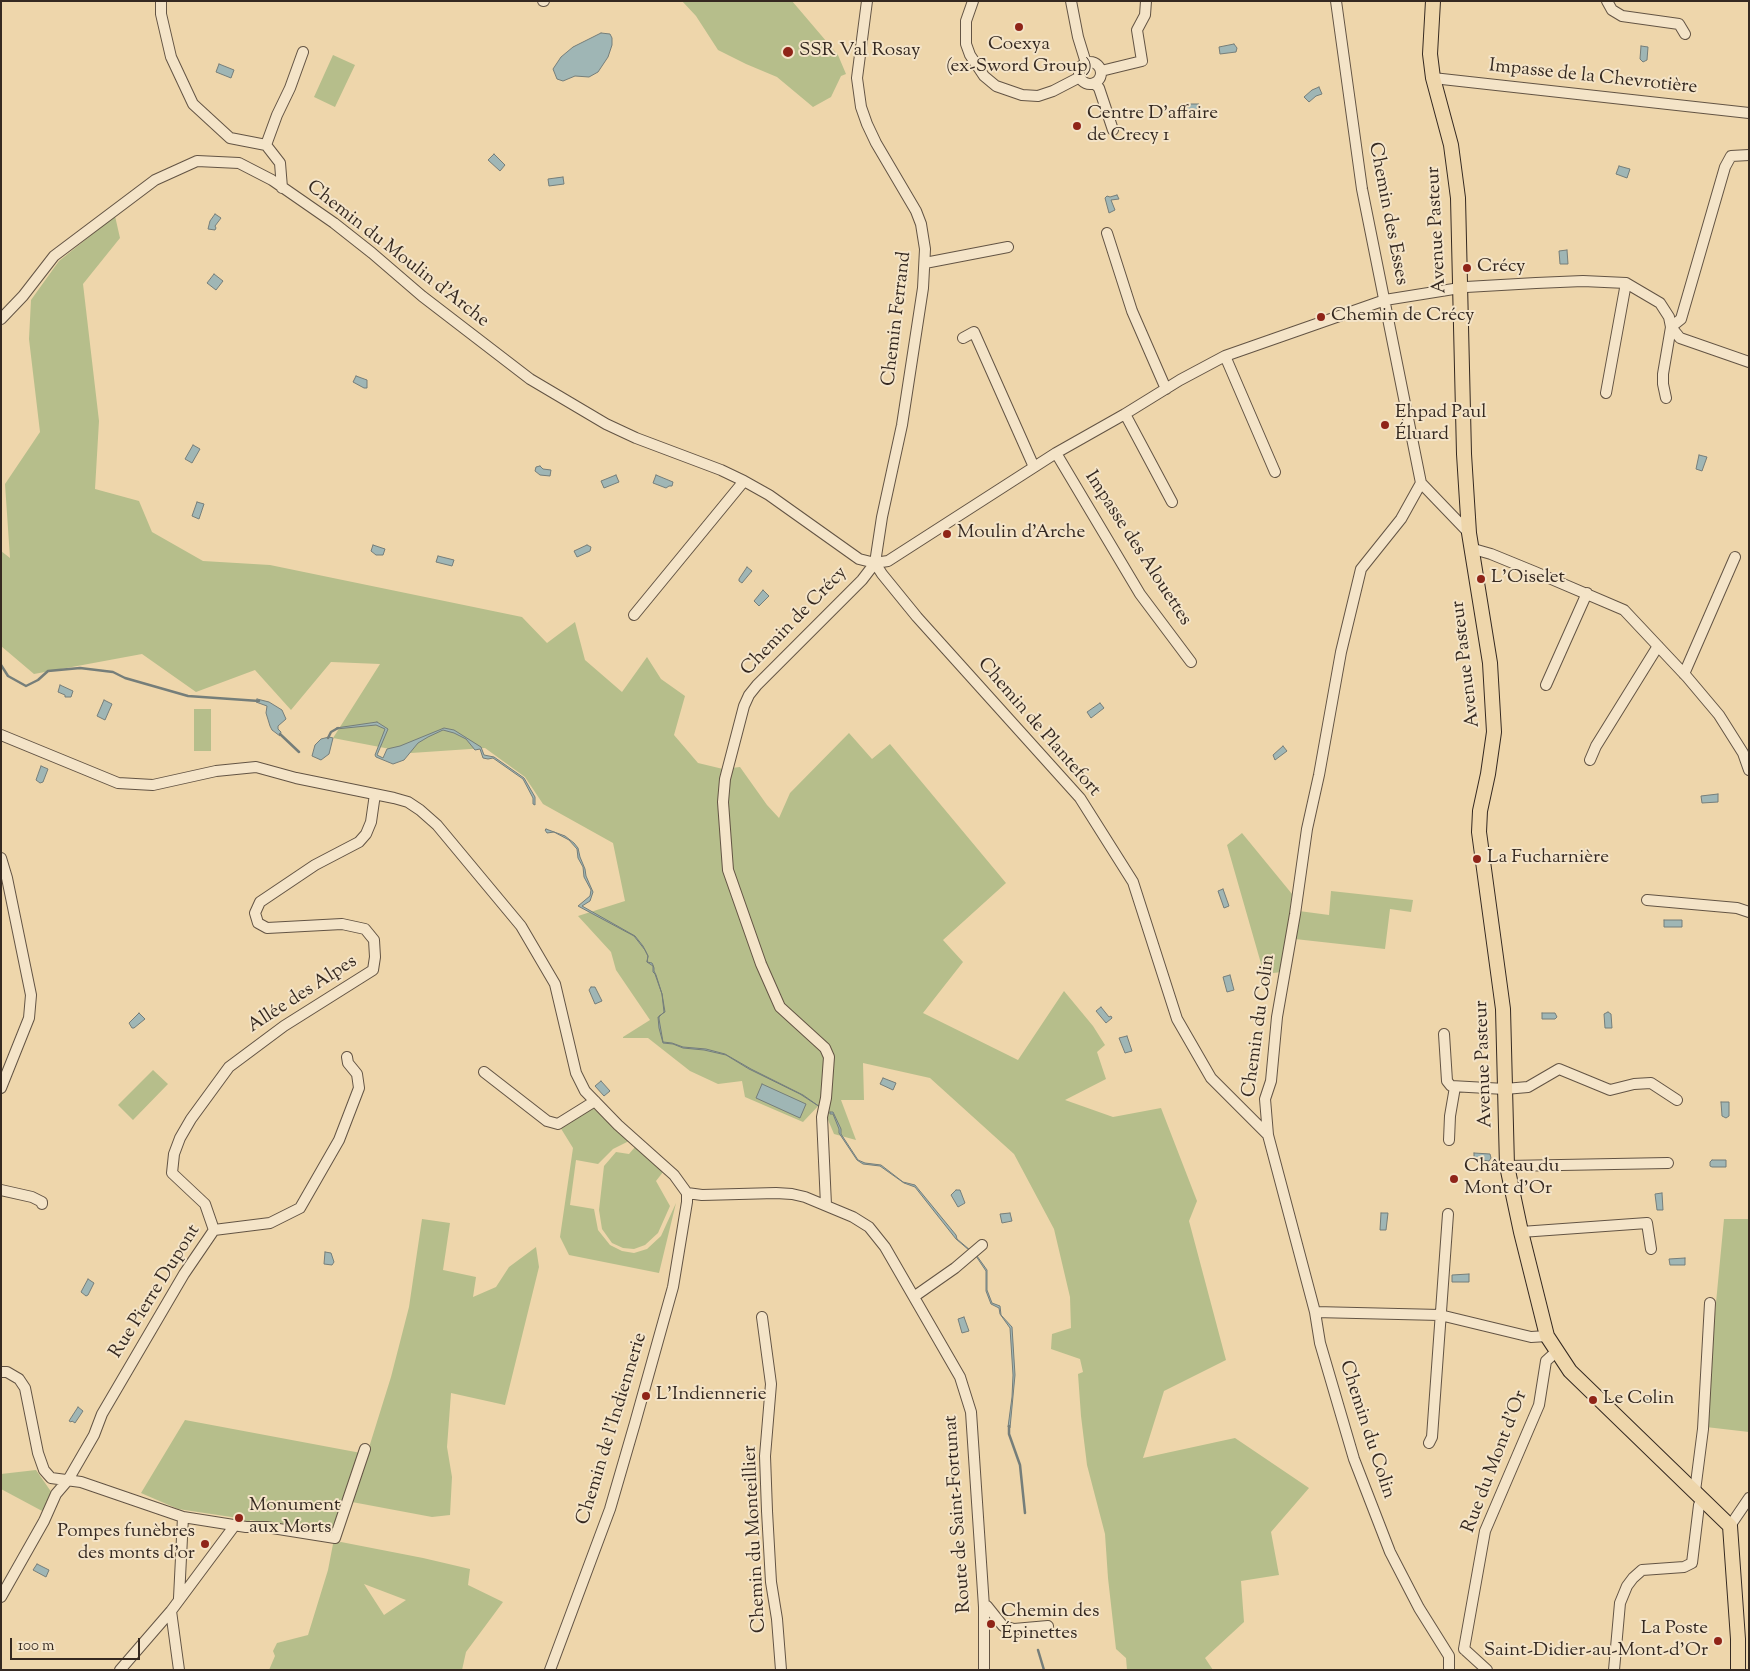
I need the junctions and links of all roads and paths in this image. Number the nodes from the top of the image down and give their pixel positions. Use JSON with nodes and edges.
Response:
{"nodes":[{"id":1,"x":161,"y":1,"type":"edge"},
{"id":2,"x":867,"y":1,"type":"edge"},
{"id":3,"x":973,"y":1,"type":"edge"},
{"id":4,"x":1071,"y":1,"type":"edge"},
{"id":5,"x":1146,"y":1,"type":"edge"},
{"id":6,"x":1336,"y":1,"type":"edge"},
{"id":7,"x":1433,"y":1,"type":"edge"},
{"id":8,"x":1607,"y":1,"type":"edge"},
{"id":9,"x":1685,"y":34,"type":"dead end"},
{"id":10,"x":303,"y":52,"type":"dead end"},
{"id":11,"x":1086,"y":63,"type":"junction"},
{"id":12,"x":1101,"y":71,"type":"junction"},
{"id":13,"x":1080,"y":77,"type":"junction"},
{"id":14,"x":1433,"y":78,"type":"junction"},
{"id":15,"x":1094,"y":83,"type":"junction"},
{"id":16,"x":1749,"y":113,"type":"edge"},
{"id":17,"x":1113,"y":130,"type":"dead end"},
{"id":18,"x":266,"y":145,"type":"junction"},
{"id":19,"x":1749,"y":155,"type":"edge"},
{"id":20,"x":282,"y":188,"type":"junction"},
{"id":21,"x":1107,"y":233,"type":"dead end"},
{"id":22,"x":1008,"y":247,"type":"dead end"},
{"id":23,"x":925,"y":263,"type":"junction"},
{"id":24,"x":1626,"y":283,"type":"junction"},
{"id":25,"x":1461,"y":288,"type":"junction"},
{"id":26,"x":1385,"y":300,"type":"junction"},
{"id":27,"x":1,"y":319,"type":"edge"},
{"id":28,"x":1671,"y":327,"type":"junction"},
{"id":29,"x":963,"y":338,"type":"dead end"},
{"id":30,"x":1225,"y":356,"type":"junction"},
{"id":31,"x":1749,"y":362,"type":"edge"},
{"id":32,"x":1166,"y":389,"type":"junction"},
{"id":33,"x":1606,"y":393,"type":"dead end"},
{"id":34,"x":1666,"y":398,"type":"dead end"},
{"id":35,"x":1124,"y":414,"type":"junction"},
{"id":36,"x":1056,"y":453,"type":"junction"},
{"id":37,"x":1034,"y":467,"type":"junction"},
{"id":38,"x":1274,"y":472,"type":"dead end"},
{"id":39,"x":744,"y":481,"type":"junction"},
{"id":40,"x":1421,"y":483,"type":"junction"},
{"id":41,"x":1172,"y":502,"type":"dead end"},
{"id":42,"x":1469,"y":533,"type":"junction"},
{"id":43,"x":1470,"y":548,"type":"junction"},
{"id":44,"x":1735,"y":557,"type":"dead end"},
{"id":45,"x":875,"y":563,"type":"junction"},
{"id":46,"x":1587,"y":592,"type":"junction"},
{"id":47,"x":634,"y":615,"type":"dead end"},
{"id":48,"x":1658,"y":646,"type":"junction"},
{"id":49,"x":1191,"y":662,"type":"dead end"},
{"id":50,"x":1684,"y":674,"type":"junction"},
{"id":51,"x":1546,"y":685,"type":"dead end"},
{"id":52,"x":1,"y":735,"type":"edge"},
{"id":53,"x":1590,"y":760,"type":"dead end"},
{"id":54,"x":1749,"y":770,"type":"edge"},
{"id":55,"x":375,"y":794,"type":"junction"},
{"id":56,"x":1,"y":858,"type":"edge"},
{"id":57,"x":1646,"y":900,"type":"dead end"},
{"id":58,"x":1749,"y":912,"type":"edge"},
{"id":59,"x":1444,"y":1034,"type":"dead end"},
{"id":60,"x":347,"y":1057,"type":"dead end"},
{"id":61,"x":484,"y":1072,"type":"dead end"},
{"id":62,"x":1456,"y":1087,"type":"junction"},
{"id":63,"x":1,"y":1088,"type":"edge"},
{"id":64,"x":1505,"y":1089,"type":"junction"},
{"id":65,"x":1677,"y":1100,"type":"dead end"},
{"id":66,"x":595,"y":1101,"type":"junction"},
{"id":67,"x":1268,"y":1135,"type":"junction"},
{"id":68,"x":1449,"y":1140,"type":"dead end"},
{"id":69,"x":1668,"y":1163,"type":"dead end"},
{"id":70,"x":1507,"y":1166,"type":"junction"},
{"id":71,"x":1,"y":1190,"type":"edge"},
{"id":72,"x":687,"y":1193,"type":"junction"},
{"id":73,"x":42,"y":1204,"type":"dead end"},
{"id":74,"x":826,"y":1205,"type":"junction"},
{"id":75,"x":1448,"y":1214,"type":"dead end"},
{"id":76,"x":214,"y":1230,"type":"junction"},
{"id":77,"x":1521,"y":1232,"type":"junction"},
{"id":78,"x":1651,"y":1249,"type":"dead end"},
{"id":79,"x":977,"y":1250,"type":"dead end"},
{"id":80,"x":915,"y":1296,"type":"junction"},
{"id":81,"x":1710,"y":1304,"type":"dead end"},
{"id":82,"x":1315,"y":1312,"type":"junction"},
{"id":83,"x":1440,"y":1315,"type":"junction"},
{"id":84,"x":762,"y":1317,"type":"dead end"},
{"id":85,"x":1547,"y":1336,"type":"junction"},
{"id":86,"x":1557,"y":1351,"type":"junction"},
{"id":87,"x":1,"y":1372,"type":"edge"},
{"id":88,"x":1429,"y":1443,"type":"dead end"},
{"id":89,"x":365,"y":1450,"type":"dead end"},
{"id":90,"x":68,"y":1480,"type":"junction"},
{"id":91,"x":1699,"y":1495,"type":"junction"},
{"id":92,"x":1749,"y":1498,"type":"edge"},
{"id":93,"x":183,"y":1517,"type":"junction"},
{"id":94,"x":235,"y":1525,"type":"junction"},
{"id":95,"x":1730,"y":1526,"type":"junction"},
{"id":96,"x":1,"y":1597,"type":"edge"},
{"id":97,"x":179,"y":1598,"type":"junction"},
{"id":98,"x":984,"y":1607,"type":"junction"},
{"id":99,"x":172,"y":1611,"type":"junction"},
{"id":100,"x":1048,"y":1626,"type":"dead end"},
{"id":101,"x":1464,"y":1649,"type":"junction"},
{"id":102,"x":1449,"y":1656,"type":"junction"},
{"id":103,"x":120,"y":1670,"type":"edge"},
{"id":104,"x":179,"y":1670,"type":"edge"},
{"id":105,"x":550,"y":1670,"type":"edge"},
{"id":106,"x":781,"y":1670,"type":"edge"},
{"id":107,"x":984,"y":1670,"type":"edge"},
{"id":108,"x":1449,"y":1670,"type":"edge"},
{"id":109,"x":1487,"y":1670,"type":"edge"},
{"id":110,"x":1614,"y":1670,"type":"edge"},
{"id":111,"x":1738,"y":1670,"type":"edge"}],
"edges":[{"from":1,"to":18,"type":"street"},
{"from":2,"to":23,"type":"street","name":"Chemin Ferrand"},
{"from":3,"to":13,"type":"street"},
{"from":4,"to":11,"type":"street"},
{"from":5,"to":12,"type":"street"},
{"from":6,"to":26,"type":"street","name":"Chemin des Esses"},
{"from":7,"to":14,"type":"main road","name":"Avenue Pasteur"},
{"from":8,"to":9,"type":"street"},
{"from":10,"to":18,"type":"street"},
{"from":11,"to":12,"type":"street"},
{"from":11,"to":13,"type":"street"},
{"from":12,"to":15,"type":"street"},
{"from":13,"to":15,"type":"street"},
{"from":14,"to":16,"type":"street","name":"Impasse de la Chevrotière"},
{"from":14,"to":25,"type":"main road","name":"Avenue Pasteur"},
{"from":15,"to":17,"type":"street"},
{"from":18,"to":20,"type":"street"},
{"from":19,"to":28,"type":"street"},
{"from":20,"to":27,"type":"street","name":"Chemin du Moulin d'Arche"},
{"from":20,"to":39,"type":"street","name":"Chemin du Moulin d'Arche"},
{"from":21,"to":32,"type":"street"},
{"from":22,"to":23,"type":"street"},
{"from":23,"to":45,"type":"street","name":"Chemin Ferrand"},
{"from":24,"to":25,"type":"street","name":"Chemin de Crécy"},
{"from":24,"to":28,"type":"street"},
{"from":24,"to":33,"type":"street"},
{"from":25,"to":26,"type":"street","name":"Chemin de Crécy"},
{"from":25,"to":42,"type":"main road","name":"Avenue Pasteur"},
{"from":26,"to":30,"type":"street","name":"Chemin de Crécy"},
{"from":26,"to":40,"type":"street","name":"Chemin des Esses"},
{"from":28,"to":31,"type":"street"},
{"from":28,"to":34,"type":"street"},
{"from":29,"to":37,"type":"street"},
{"from":30,"to":32,"type":"street","name":"Chemin de Crécy"},
{"from":30,"to":38,"type":"street"},
{"from":32,"to":35,"type":"street","name":"Chemin de Crécy"},
{"from":35,"to":36,"type":"street","name":"Chemin de Crécy"},
{"from":35,"to":41,"type":"street"},
{"from":36,"to":37,"type":"street","name":"Chemin de Crécy"},
{"from":36,"to":49,"type":"street","name":"Impasse des Alouettes"},
{"from":37,"to":45,"type":"street","name":"Chemin de Crécy"},
{"from":39,"to":45,"type":"street","name":"Chemin du Moulin d'Arche"},
{"from":39,"to":47,"type":"street"},
{"from":40,"to":42,"type":"street"},
{"from":40,"to":67,"type":"street","name":"Chemin du Colin"},
{"from":42,"to":43,"type":"main road","name":"Avenue Pasteur"},
{"from":43,"to":46,"type":"street"},
{"from":43,"to":64,"type":"main road","name":"Avenue Pasteur"},
{"from":44,"to":50,"type":"street"},
{"from":45,"to":67,"type":"street","name":"Chemin de Plantefort"},
{"from":45,"to":74,"type":"street","name":"Chemin de Crécy"},
{"from":46,"to":48,"type":"street"},
{"from":46,"to":51,"type":"street"},
{"from":48,"to":50,"type":"street"},
{"from":48,"to":53,"type":"street"},
{"from":50,"to":54,"type":"street"},
{"from":52,"to":55,"type":"street"},
{"from":55,"to":66,"type":"street"},
{"from":55,"to":76,"type":"street","name":"Allée des Alpes"},
{"from":56,"to":63,"type":"street"},
{"from":57,"to":58,"type":"street"},
{"from":59,"to":62,"type":"street"},
{"from":60,"to":76,"type":"street","name":"Rue Pierre Dupont"},
{"from":61,"to":66,"type":"street"},
{"from":62,"to":64,"type":"street"},
{"from":62,"to":68,"type":"street"},
{"from":64,"to":65,"type":"street"},
{"from":64,"to":70,"type":"main road","name":"Avenue Pasteur"},
{"from":66,"to":72,"type":"street"},
{"from":67,"to":82,"type":"street","name":"Chemin du Colin"},
{"from":69,"to":70,"type":"street"},
{"from":70,"to":77,"type":"main road","name":"Avenue Pasteur"},
{"from":71,"to":73,"type":"street"},
{"from":72,"to":74,"type":"street","name":"Route de Saint-Fortunat"},
{"from":72,"to":105,"type":"street","name":"Chemin de l'Indiennerie"},
{"from":74,"to":80,"type":"street","name":"Route de Saint-Fortunat"},
{"from":75,"to":83,"type":"street"},
{"from":76,"to":90,"type":"street","name":"Rue Pierre Dupont"},
{"from":77,"to":78,"type":"street"},
{"from":77,"to":85,"type":"main road","name":"Avenue Pasteur"},
{"from":79,"to":80,"type":"street"},
{"from":80,"to":98,"type":"street","name":"Route de Saint-Fortunat"},
{"from":81,"to":91,"type":"street"},
{"from":82,"to":83,"type":"street"},
{"from":82,"to":102,"type":"street","name":"Chemin du Colin"},
{"from":83,"to":85,"type":"street"},
{"from":83,"to":88,"type":"street"},
{"from":84,"to":106,"type":"street","name":"Chemin du Monteillier"},
{"from":85,"to":86,"type":"main road","name":"Avenue Pasteur"},
{"from":86,"to":91,"type":"main road","name":"Avenue Pasteur"},
{"from":86,"to":101,"type":"street","name":"Rue du Mont d'Or"},
{"from":87,"to":90,"type":"street"},
{"from":89,"to":94,"type":"street"},
{"from":90,"to":93,"type":"street"},
{"from":90,"to":96,"type":"street","name":"Rue Pierre Dupont"},
{"from":91,"to":95,"type":"main road","name":"Avenue Pasteur"},
{"from":91,"to":110,"type":"street"},
{"from":92,"to":95,"type":"street"},
{"from":93,"to":94,"type":"street"},
{"from":93,"to":97,"type":"street"},
{"from":94,"to":97,"type":"street"},
{"from":95,"to":111,"type":"main road"},
{"from":97,"to":99,"type":"street"},
{"from":98,"to":100,"type":"street"},
{"from":98,"to":107,"type":"street","name":"Route de Saint-Fortunat"},
{"from":99,"to":103,"type":"street"},
{"from":99,"to":104,"type":"street"},
{"from":101,"to":102,"type":"street"},
{"from":101,"to":109,"type":"street"},
{"from":102,"to":108,"type":"street"}]}
